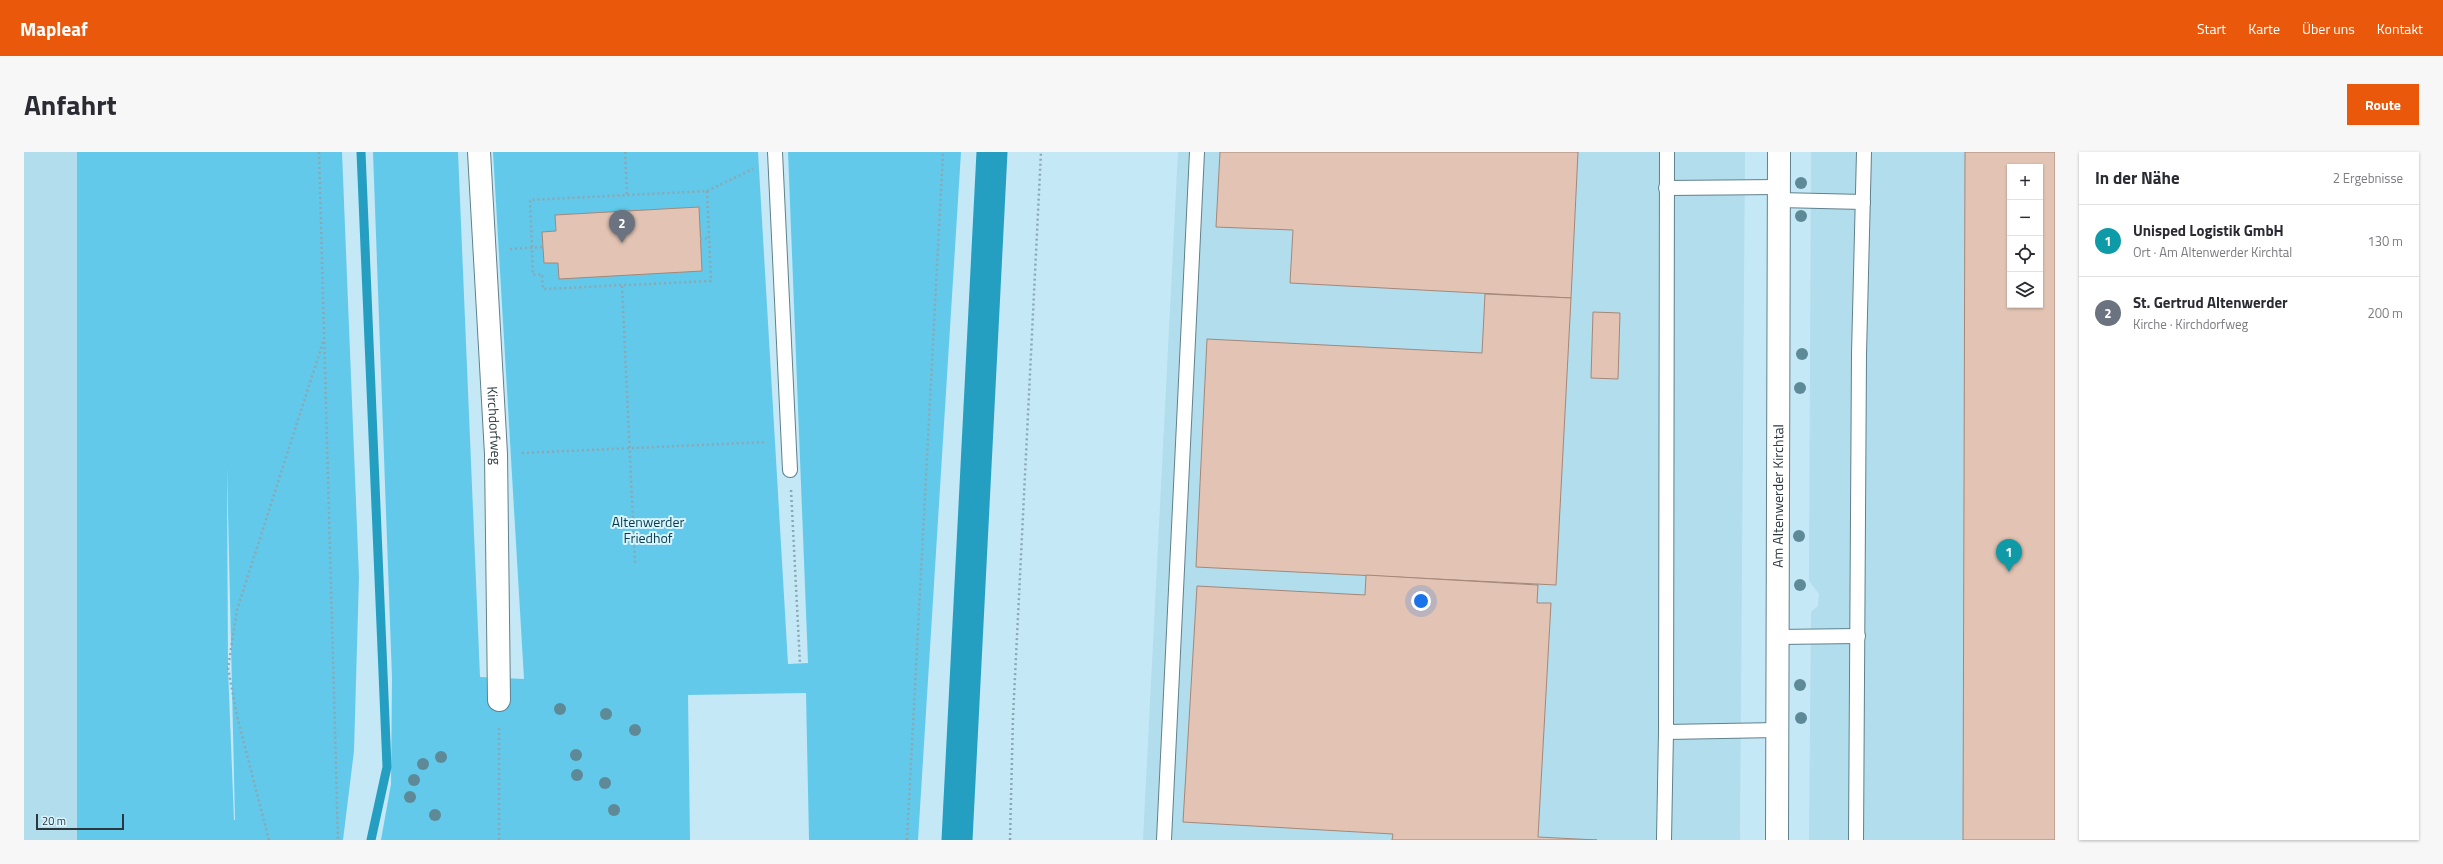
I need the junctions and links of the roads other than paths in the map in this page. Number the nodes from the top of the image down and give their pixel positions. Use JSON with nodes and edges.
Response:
{"nodes":[{"id":1,"x":479,"y":152,"type":"edge"},
{"id":2,"x":775,"y":152,"type":"edge"},
{"id":3,"x":1197,"y":152,"type":"edge"},
{"id":4,"x":1667,"y":152,"type":"edge"},
{"id":5,"x":1779,"y":152,"type":"edge"},
{"id":6,"x":1864,"y":152,"type":"edge"},
{"id":7,"x":1666,"y":188,"type":"junction"},
{"id":8,"x":1779,"y":193,"type":"junction"},
{"id":9,"x":1863,"y":202,"type":"junction"},
{"id":10,"x":790,"y":470,"type":"road end"},
{"id":11,"x":1858,"y":636,"type":"junction"},
{"id":12,"x":1778,"y":637,"type":"junction"},
{"id":13,"x":499,"y":700,"type":"road end"},
{"id":14,"x":1778,"y":730,"type":"junction"},
{"id":15,"x":1666,"y":732,"type":"junction"},
{"id":16,"x":1164,"y":840,"type":"edge"},
{"id":17,"x":1664,"y":840,"type":"edge"},
{"id":18,"x":1777,"y":840,"type":"edge"},
{"id":19,"x":1856,"y":840,"type":"edge"}],
"edges":[{"from":1,"to":13,"type":"street","name":"Kirchdorfweg"},
{"from":2,"to":10,"type":"lane"},
{"from":3,"to":16,"type":"lane"},
{"from":4,"to":7,"type":"lane"},
{"from":5,"to":8,"type":"street","name":"Am Altenwerder Kirchtal"},
{"from":6,"to":9,"type":"lane"},
{"from":7,"to":8,"type":"lane"},
{"from":7,"to":15,"type":"lane"},
{"from":8,"to":9,"type":"lane"},
{"from":8,"to":12,"type":"street","name":"Am Altenwerder Kirchtal"},
{"from":9,"to":11,"type":"lane"},
{"from":11,"to":12,"type":"lane"},
{"from":11,"to":19,"type":"lane"},
{"from":12,"to":14,"type":"street","name":"Am Altenwerder Kirchtal"},
{"from":14,"to":15,"type":"lane"},
{"from":14,"to":18,"type":"street","name":"Am Altenwerder Kirchtal"},
{"from":15,"to":17,"type":"lane"}]}
